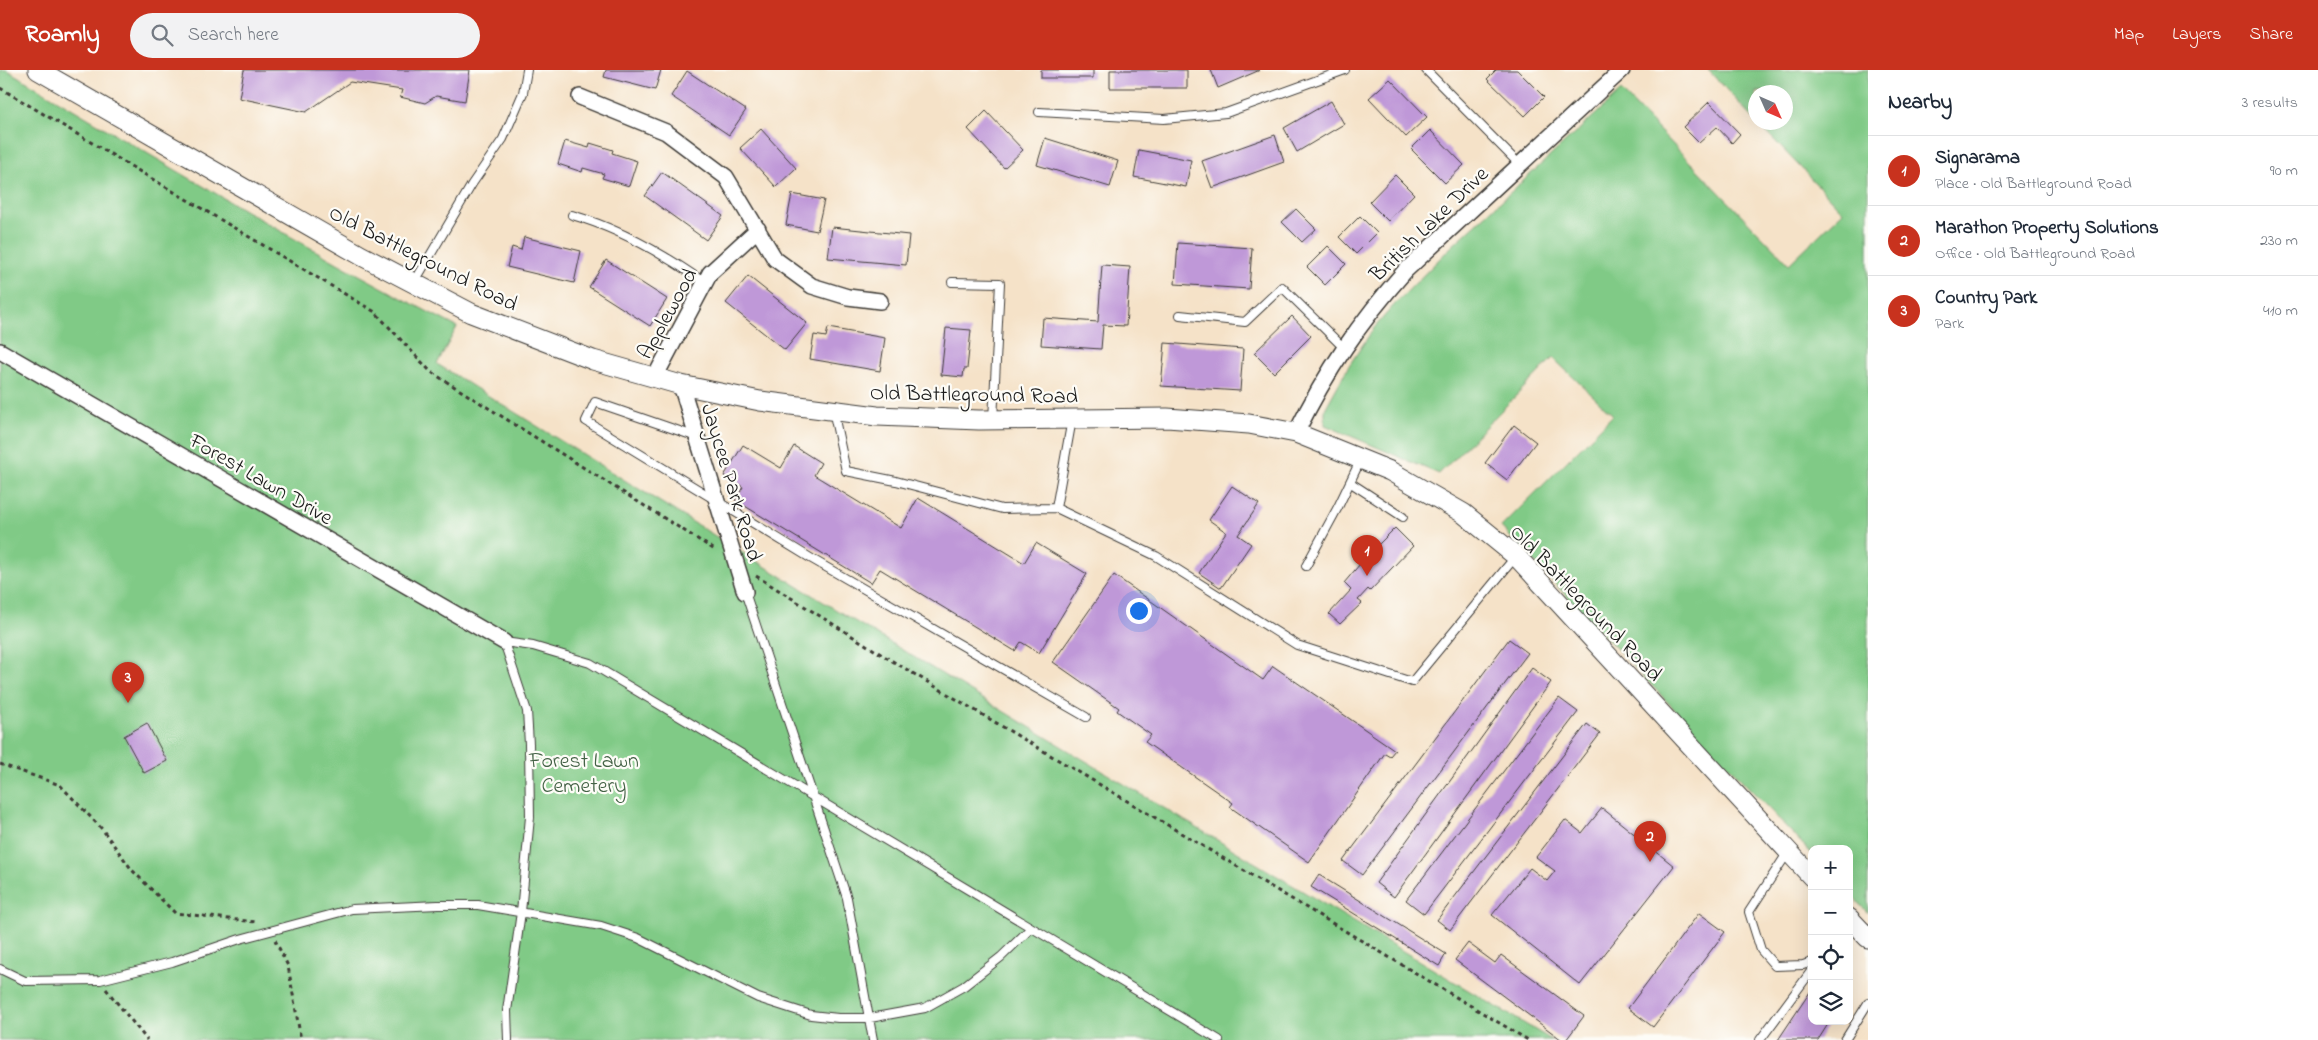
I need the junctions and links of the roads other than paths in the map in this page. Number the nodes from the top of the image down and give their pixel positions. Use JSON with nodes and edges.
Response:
{"nodes":[{"id":1,"x":38,"y":70,"type":"edge"},
{"id":2,"x":527,"y":70,"type":"edge"},
{"id":3,"x":1345,"y":70,"type":"edge"},
{"id":4,"x":1426,"y":70,"type":"edge"},
{"id":5,"x":1622,"y":70,"type":"edge"},
{"id":6,"x":580,"y":97,"type":"dead end"},
{"id":7,"x":1039,"y":112,"type":"dead end"},
{"id":8,"x":1520,"y":165,"type":"junction"},
{"id":9,"x":572,"y":215,"type":"dead end"},
{"id":10,"x":758,"y":229,"type":"junction"},
{"id":11,"x":952,"y":282,"type":"dead end"},
{"id":12,"x":414,"y":283,"type":"junction"},
{"id":13,"x":705,"y":283,"type":"junction"},
{"id":14,"x":880,"y":301,"type":"dead end"},
{"id":15,"x":1180,"y":315,"type":"dead end"},
{"id":16,"x":1343,"y":347,"type":"junction"},
{"id":17,"x":0,"y":351,"type":"edge"},
{"id":18,"x":655,"y":377,"type":"junction"},
{"id":19,"x":681,"y":385,"type":"junction"},
{"id":20,"x":833,"y":410,"type":"junction"},
{"id":21,"x":993,"y":420,"type":"junction"},
{"id":22,"x":1072,"y":420,"type":"junction"},
{"id":23,"x":1296,"y":433,"type":"junction"},
{"id":24,"x":697,"y":437,"type":"junction"},
{"id":25,"x":1362,"y":459,"type":"junction"},
{"id":26,"x":1350,"y":483,"type":"junction"},
{"id":27,"x":716,"y":503,"type":"junction"},
{"id":28,"x":1056,"y":508,"type":"junction"},
{"id":29,"x":1404,"y":517,"type":"dead end"},
{"id":30,"x":1516,"y":556,"type":"junction"},
{"id":31,"x":1306,"y":566,"type":"dead end"},
{"id":32,"x":745,"y":592,"type":"joint"},
{"id":33,"x":504,"y":642,"type":"junction"},
{"id":34,"x":1086,"y":717,"type":"dead end"},
{"id":35,"x":815,"y":798,"type":"junction"},
{"id":36,"x":1788,"y":852,"type":"junction"},
{"id":37,"x":1808,"y":873,"type":"edge"},
{"id":38,"x":521,"y":912,"type":"junction"},
{"id":39,"x":1031,"y":928,"type":"junction"},
{"id":40,"x":1808,"y":963,"type":"edge"},
{"id":41,"x":0,"y":969,"type":"edge"},
{"id":42,"x":1808,"y":975,"type":"edge"},
{"id":43,"x":1868,"y":1003,"type":"edge"},
{"id":44,"x":870,"y":1018,"type":"junction"},
{"id":45,"x":508,"y":1040,"type":"edge"},
{"id":46,"x":872,"y":1040,"type":"edge"},
{"id":47,"x":1219,"y":1040,"type":"edge"},
{"id":48,"x":1760,"y":1040,"type":"edge"},
{"id":49,"x":1845,"y":1040,"type":"edge"}],
"edges":[{"from":1,"to":12,"type":"street","name":"Old Battleground Road"},
{"from":2,"to":12,"type":"lane"},
{"from":3,"to":7,"type":"lane"},
{"from":4,"to":8,"type":"lane"},
{"from":5,"to":8,"type":"street","name":"British Lake Drive"},
{"from":6,"to":10,"type":"street"},
{"from":8,"to":16,"type":"street","name":"British Lake Drive"},
{"from":9,"to":13,"type":"lane"},
{"from":10,"to":13,"type":"street","name":"Applewood"},
{"from":10,"to":14,"type":"street"},
{"from":11,"to":21,"type":"lane"},
{"from":12,"to":18,"type":"street","name":"Old Battleground Road"},
{"from":13,"to":18,"type":"street","name":"Applewood"},
{"from":15,"to":16,"type":"lane"},
{"from":16,"to":23,"type":"street","name":"British Lake Drive"},
{"from":17,"to":33,"type":"street","name":"Forest Lawn Drive"},
{"from":18,"to":19,"type":"street","name":"Old Battleground Road"},
{"from":19,"to":20,"type":"street","name":"Old Battleground Road"},
{"from":19,"to":24,"type":"street","name":"Jaycee Park Road"},
{"from":20,"to":21,"type":"street","name":"Old Battleground Road"},
{"from":20,"to":28,"type":"lane"},
{"from":21,"to":22,"type":"street","name":"Old Battleground Road"},
{"from":22,"to":23,"type":"street","name":"Old Battleground Road"},
{"from":22,"to":28,"type":"lane"},
{"from":23,"to":25,"type":"street","name":"Old Battleground Road"},
{"from":24,"to":27,"type":"street","name":"Jaycee Park Road"},
{"from":24,"to":27,"type":"lane"},
{"from":25,"to":26,"type":"lane"},
{"from":25,"to":30,"type":"street","name":"Old Battleground Road"},
{"from":26,"to":29,"type":"lane"},
{"from":26,"to":31,"type":"lane"},
{"from":27,"to":32,"type":"street","name":"Jaycee Park Road"},
{"from":27,"to":34,"type":"lane"},
{"from":28,"to":30,"type":"lane"},
{"from":30,"to":36,"type":"street","name":"Old Battleground Road"},
{"from":32,"to":35,"type":"lane"},
{"from":33,"to":35,"type":"lane"},
{"from":33,"to":38,"type":"lane"},
{"from":35,"to":39,"type":"lane"},
{"from":35,"to":44,"type":"lane"},
{"from":36,"to":37,"type":"street","name":"Old Battleground Road"},
{"from":36,"to":40,"type":"lane"},
{"from":38,"to":41,"type":"lane"},
{"from":38,"to":44,"type":"lane"},
{"from":38,"to":45,"type":"lane"},
{"from":39,"to":44,"type":"lane"},
{"from":39,"to":47,"type":"lane"},
{"from":42,"to":48,"type":"lane"},
{"from":43,"to":49,"type":"lane"},
{"from":44,"to":46,"type":"lane"}]}
